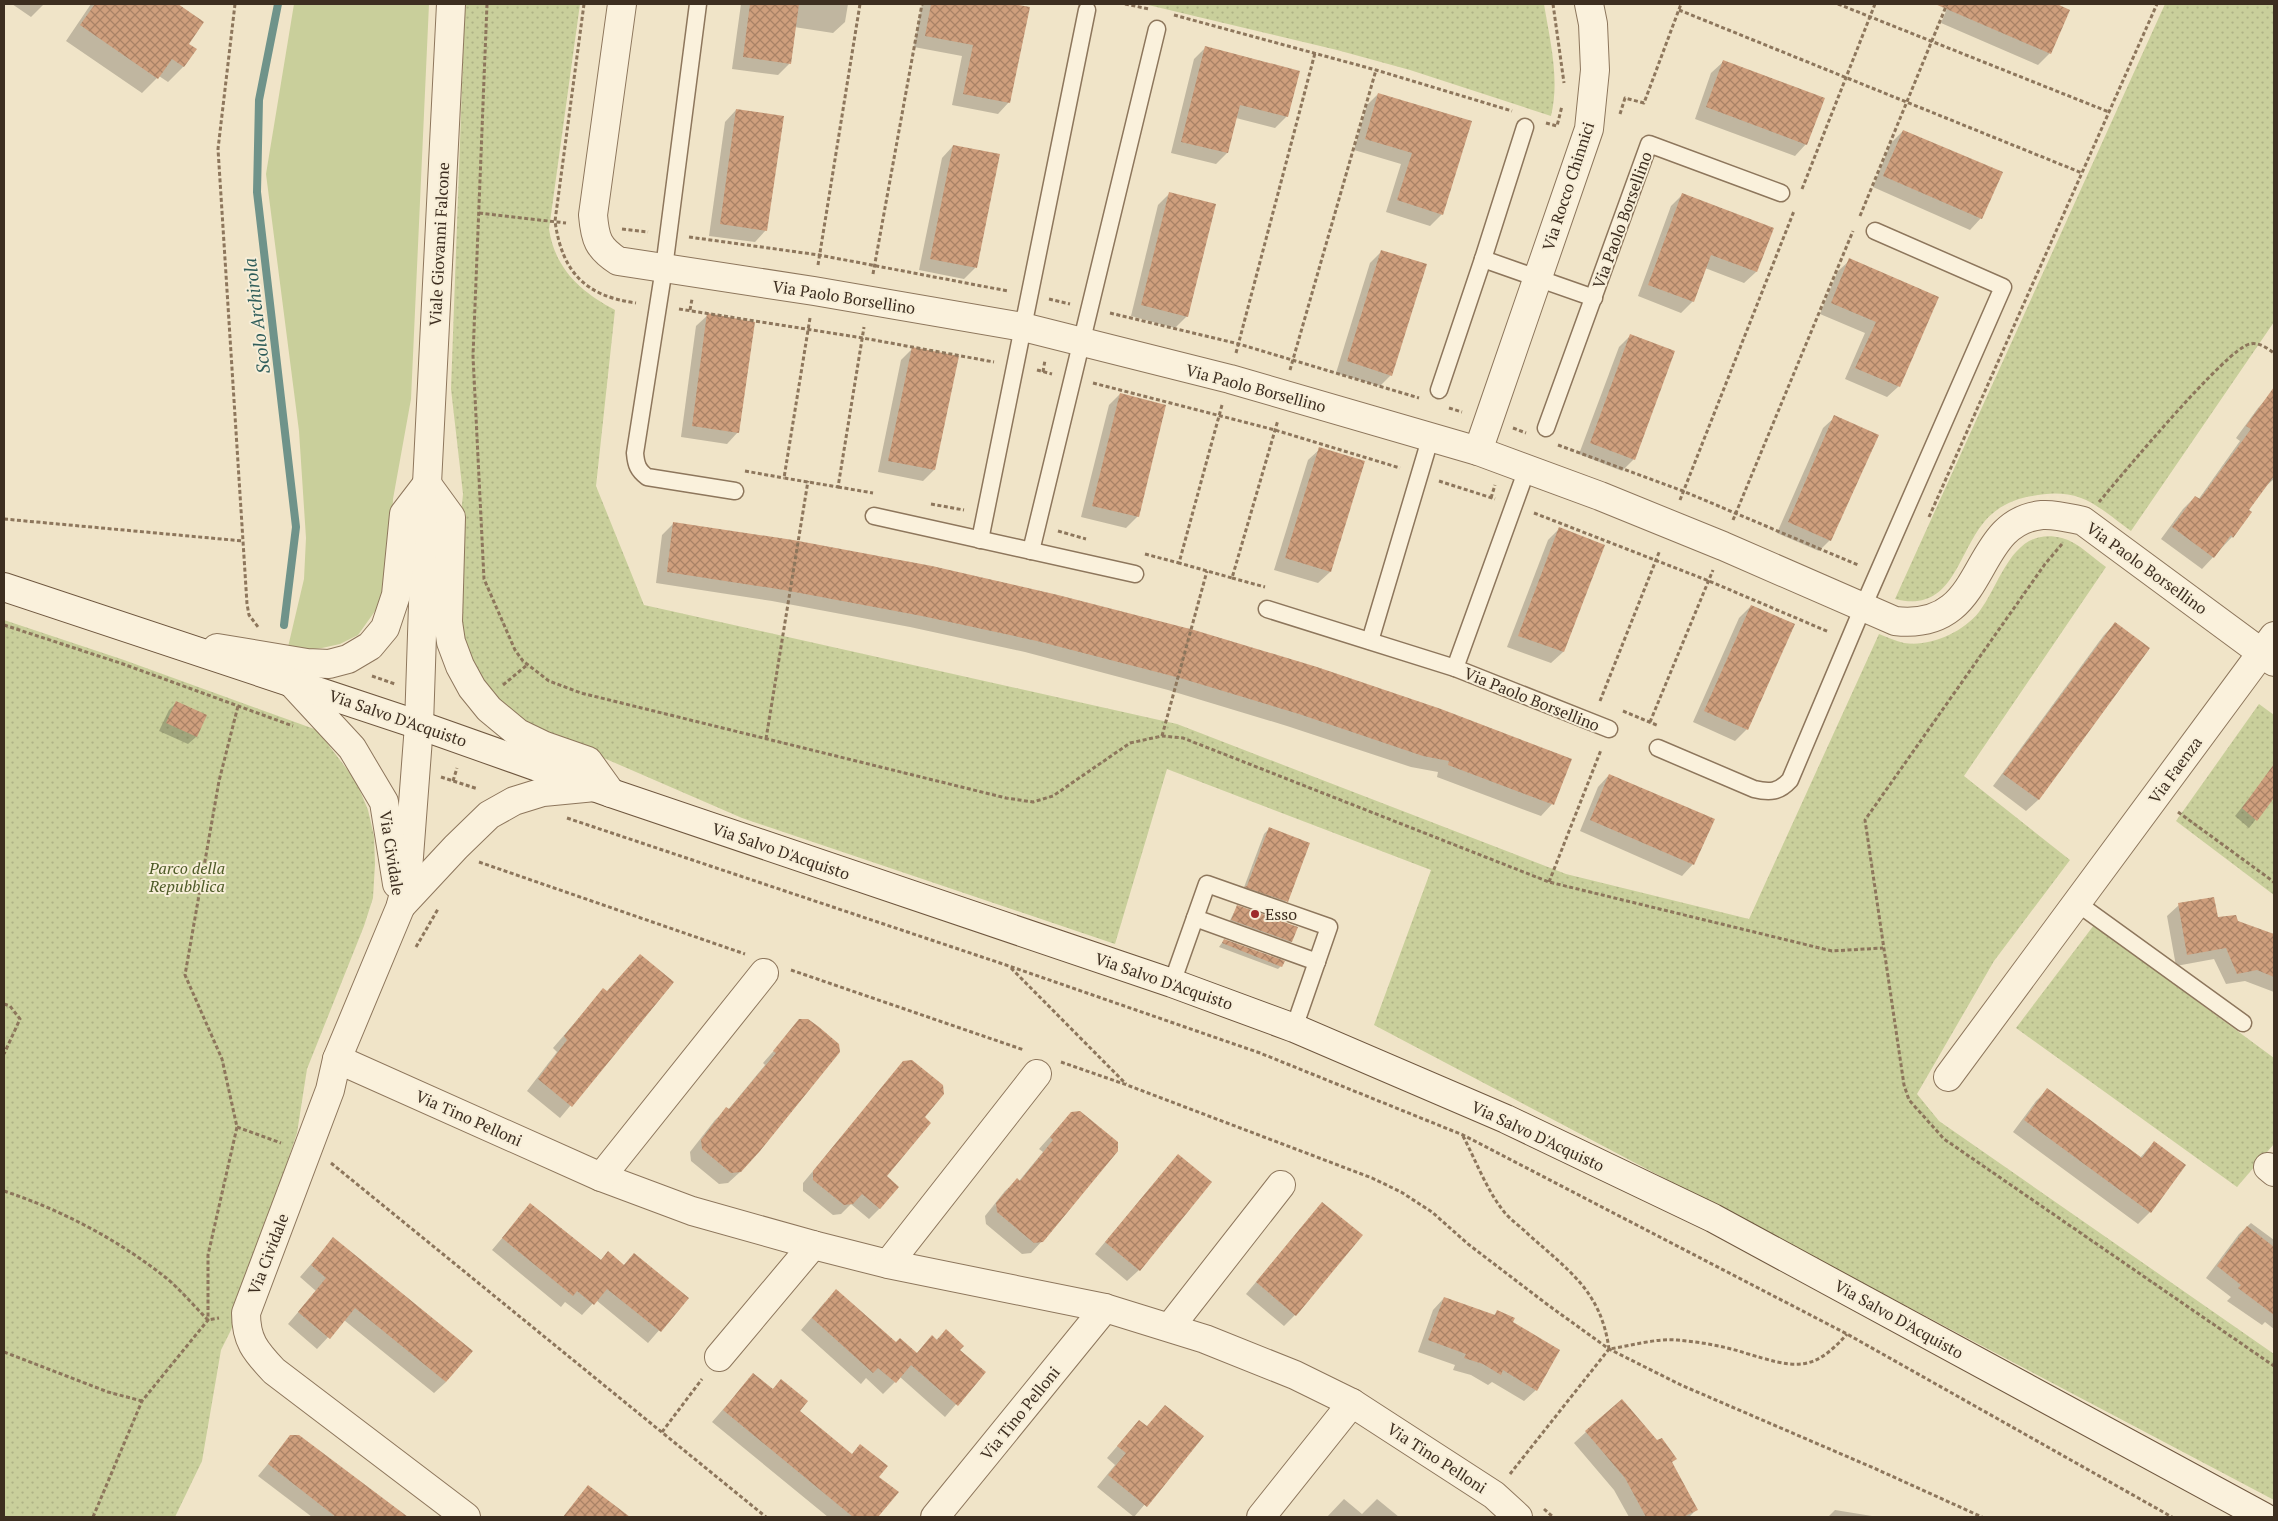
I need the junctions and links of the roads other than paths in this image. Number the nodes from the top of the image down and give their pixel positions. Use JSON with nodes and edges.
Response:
{"nodes":[{"id":1,"x":451,"y":4,"type":"edge"},
{"id":2,"x":622,"y":4,"type":"edge"},
{"id":3,"x":698,"y":4,"type":"edge"},
{"id":4,"x":1589,"y":4,"type":"edge"},
{"id":5,"x":1087,"y":10,"type":"dead end"},
{"id":6,"x":1157,"y":29,"type":"dead end"},
{"id":7,"x":1528,"y":120,"type":"road end"},
{"id":8,"x":1781,"y":192,"type":"dead end"},
{"id":9,"x":1875,"y":231,"type":"dead end"},
{"id":10,"x":1482,"y":259,"type":"junction"},
{"id":11,"x":664,"y":268,"type":"junction"},
{"id":12,"x":1538,"y":277,"type":"junction"},
{"id":13,"x":1594,"y":298,"type":"junction"},
{"id":14,"x":1023,"y":328,"type":"junction"},
{"id":15,"x":1081,"y":341,"type":"junction"},
{"id":16,"x":1439,"y":390,"type":"dead end"},
{"id":17,"x":1546,"y":428,"type":"dead end"},
{"id":18,"x":1431,"y":436,"type":"junction"},
{"id":19,"x":1478,"y":451,"type":"junction"},
{"id":20,"x":1527,"y":469,"type":"junction"},
{"id":21,"x":427,"y":484,"type":"junction"},
{"id":22,"x":735,"y":491,"type":"dead end"},
{"id":23,"x":874,"y":516,"type":"dead end"},
{"id":24,"x":980,"y":540,"type":"junction"},
{"id":25,"x":1031,"y":551,"type":"junction"},
{"id":26,"x":1135,"y":574,"type":"dead end"},
{"id":27,"x":4,"y":587,"type":"edge"},
{"id":28,"x":1863,"y":607,"type":"junction"},
{"id":29,"x":1267,"y":609,"type":"dead end"},
{"id":30,"x":146,"y":634,"type":"junction"},
{"id":31,"x":1370,"y":641,"type":"junction"},
{"id":32,"x":2270,"y":650,"type":"edge"},
{"id":33,"x":1455,"y":668,"type":"junction"},
{"id":34,"x":290,"y":681,"type":"junction"},
{"id":35,"x":419,"y":725,"type":"junction"},
{"id":36,"x":1610,"y":730,"type":"road end"},
{"id":37,"x":1658,"y":748,"type":"dead end"},
{"id":38,"x":603,"y":790,"type":"junction"},
{"id":39,"x":2077,"y":903,"type":"junction"},
{"id":40,"x":400,"y":908,"type":"junction"},
{"id":41,"x":1195,"y":918,"type":"junction"},
{"id":42,"x":1317,"y":962,"type":"junction"},
{"id":43,"x":767,"y":966,"type":"road end"},
{"id":44,"x":1172,"y":983,"type":"junction"},
{"id":45,"x":2244,"y":1023,"type":"dead end"},
{"id":46,"x":1294,"y":1028,"type":"junction"},
{"id":47,"x":337,"y":1059,"type":"junction"},
{"id":48,"x":1040,"y":1062,"type":"road end"},
{"id":49,"x":1948,"y":1077,"type":"dead end"},
{"id":50,"x":601,"y":1177,"type":"junction"},
{"id":51,"x":1281,"y":1185,"type":"dead end"},
{"id":52,"x":813,"y":1245,"type":"junction"},
{"id":53,"x":888,"y":1264,"type":"junction"},
{"id":54,"x":1105,"y":1308,"type":"junction"},
{"id":55,"x":1170,"y":1327,"type":"junction"},
{"id":56,"x":719,"y":1357,"type":"road end"},
{"id":57,"x":1352,"y":1403,"type":"junction"},
{"id":58,"x":466,"y":1517,"type":"edge"},
{"id":59,"x":935,"y":1517,"type":"edge"},
{"id":60,"x":1260,"y":1517,"type":"edge"},
{"id":61,"x":1518,"y":1517,"type":"edge"},
{"id":62,"x":2264,"y":1517,"type":"edge"}],
"edges":[{"from":1,"to":21,"type":"street","name":"Viale Giovanni Falcone"},
{"from":2,"to":11,"type":"street","name":"Via Paolo Borsellino"},
{"from":3,"to":11,"type":"lane"},
{"from":4,"to":12,"type":"street","name":"Via Rocco Chinnici"},
{"from":5,"to":14,"type":"lane"},
{"from":6,"to":15,"type":"lane"},
{"from":7,"to":10,"type":"lane"},
{"from":8,"to":13,"type":"lane","name":"Via Paolo Borsellino"},
{"from":9,"to":28,"type":"lane"},
{"from":10,"to":12,"type":"lane"},
{"from":10,"to":16,"type":"lane"},
{"from":11,"to":14,"type":"street","name":"Via Paolo Borsellino"},
{"from":11,"to":22,"type":"lane"},
{"from":12,"to":13,"type":"lane"},
{"from":12,"to":19,"type":"street","name":"Via Rocco Chinnici"},
{"from":13,"to":17,"type":"lane","name":"Via Paolo Borsellino"},
{"from":14,"to":15,"type":"street","name":"Via Paolo Borsellino"},
{"from":14,"to":24,"type":"lane"},
{"from":15,"to":18,"type":"street","name":"Via Paolo Borsellino"},
{"from":15,"to":25,"type":"lane"},
{"from":18,"to":19,"type":"street","name":"Via Paolo Borsellino"},
{"from":18,"to":31,"type":"lane"},
{"from":19,"to":20,"type":"street","name":"Via Paolo Borsellino"},
{"from":20,"to":28,"type":"street","name":"Via Paolo Borsellino"},
{"from":20,"to":33,"type":"lane","name":"Via Paolo Borsellino"},
{"from":21,"to":30,"type":"street"},
{"from":21,"to":35,"type":"street","name":"Viale Giovanni Falcone"},
{"from":21,"to":38,"type":"street"},
{"from":23,"to":24,"type":"lane"},
{"from":24,"to":25,"type":"lane"},
{"from":25,"to":26,"type":"lane"},
{"from":27,"to":30,"type":"street","name":"Via Salvo D'Acquisto"},
{"from":28,"to":32,"type":"street","name":"Via Paolo Borsellino"},
{"from":28,"to":37,"type":"lane"},
{"from":29,"to":31,"type":"lane","name":"Via Paolo Borsellino"},
{"from":30,"to":34,"type":"street","name":"Via Salvo D'Acquisto"},
{"from":31,"to":33,"type":"lane","name":"Via Paolo Borsellino"},
{"from":32,"to":39,"type":"street","name":"Via Faenza"},
{"from":33,"to":36,"type":"lane","name":"Via Paolo Borsellino"},
{"from":34,"to":35,"type":"street","name":"Via Salvo D'Acquisto"},
{"from":34,"to":40,"type":"street","name":"Via Cividale"},
{"from":35,"to":38,"type":"street","name":"Via Salvo D'Acquisto"},
{"from":35,"to":40,"type":"street","name":"Via Cividale"},
{"from":38,"to":40,"type":"street","name":"Via Cividale"},
{"from":38,"to":44,"type":"street","name":"Via Salvo D'Acquisto"},
{"from":39,"to":45,"type":"lane"},
{"from":39,"to":49,"type":"street","name":"Via Faenza"},
{"from":40,"to":47,"type":"street","name":"Via Cividale"},
{"from":41,"to":42,"type":"lane"},
{"from":41,"to":42,"type":"lane"},
{"from":41,"to":44,"type":"lane"},
{"from":42,"to":46,"type":"lane"},
{"from":43,"to":50,"type":"street"},
{"from":44,"to":46,"type":"street","name":"Via Salvo D'Acquisto"},
{"from":46,"to":62,"type":"street","name":"Via Salvo D'Acquisto"},
{"from":47,"to":50,"type":"street","name":"Via Tino Pelloni"},
{"from":47,"to":58,"type":"street","name":"Via Cividale"},
{"from":48,"to":53,"type":"street"},
{"from":50,"to":52,"type":"street","name":"Via Tino Pelloni"},
{"from":51,"to":55,"type":"street"},
{"from":52,"to":53,"type":"street","name":"Via Tino Pelloni"},
{"from":52,"to":56,"type":"street"},
{"from":53,"to":54,"type":"street","name":"Via Tino Pelloni"},
{"from":54,"to":55,"type":"street","name":"Via Tino Pelloni"},
{"from":54,"to":59,"type":"street","name":"Via Tino Pelloni"},
{"from":55,"to":57,"type":"street","name":"Via Tino Pelloni"},
{"from":57,"to":60,"type":"street"},
{"from":57,"to":61,"type":"street","name":"Via Tino Pelloni"}]}
